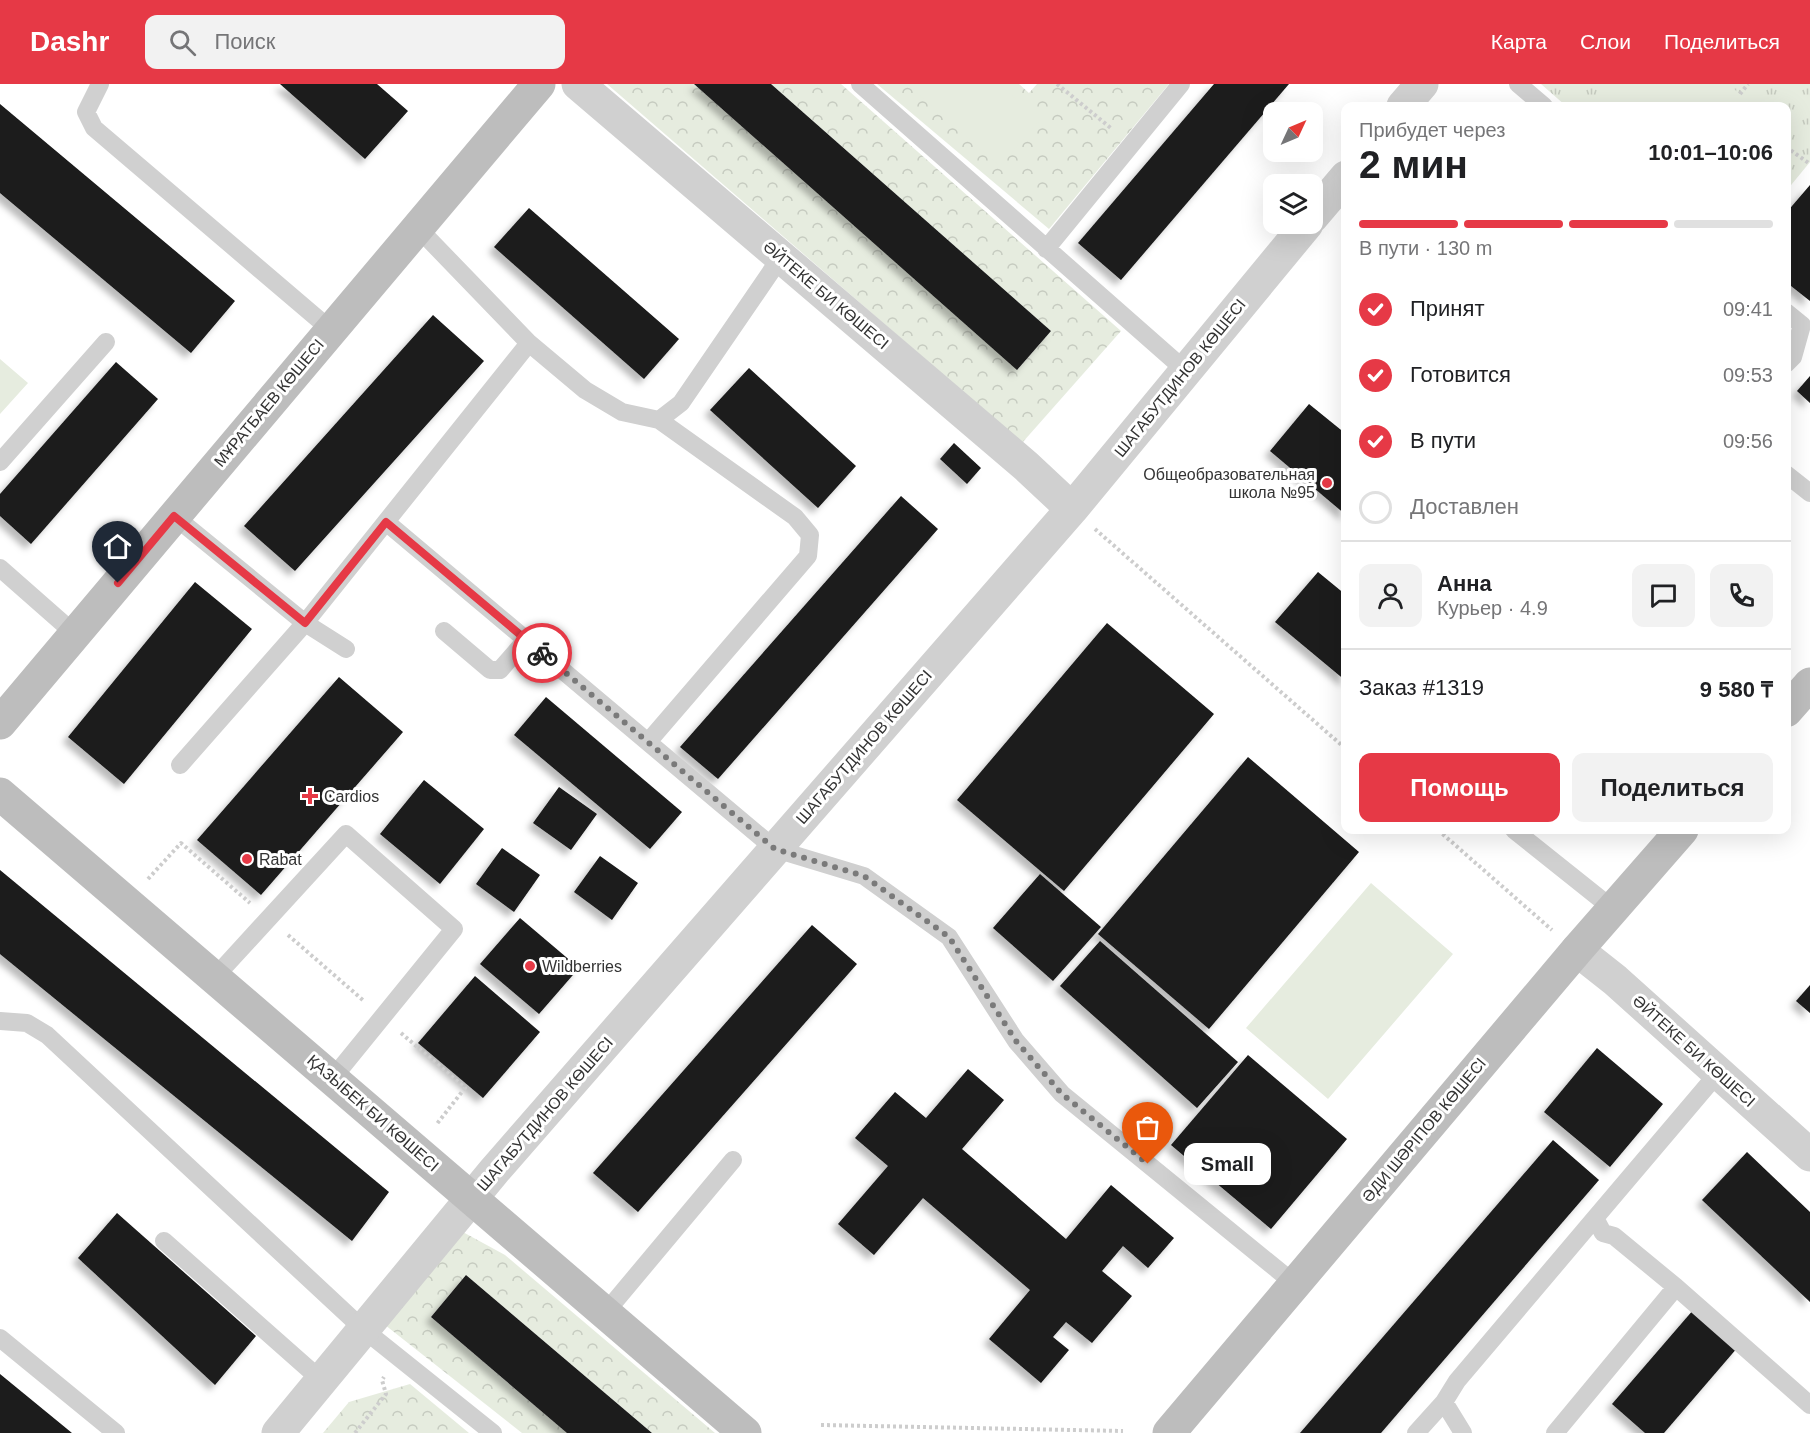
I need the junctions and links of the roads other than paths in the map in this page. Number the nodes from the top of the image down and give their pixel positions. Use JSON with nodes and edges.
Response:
{"nodes":[{"id":1,"x":100,"y":84,"type":"edge"},
{"id":2,"x":539,"y":84,"type":"edge"},
{"id":3,"x":578,"y":84,"type":"edge"},
{"id":4,"x":860,"y":84,"type":"edge"},
{"id":5,"x":1181,"y":84,"type":"edge"},
{"id":6,"x":1422,"y":84,"type":"edge"},
{"id":7,"x":1518,"y":84,"type":"edge"},
{"id":8,"x":1406,"y":102,"type":"edge"},
{"id":9,"x":1539,"y":102,"type":"edge"},
{"id":10,"x":1341,"y":183,"type":"edge"},
{"id":11,"x":1323,"y":204,"type":"edge"},
{"id":12,"x":418,"y":228,"type":"junction"},
{"id":13,"x":1299,"y":234,"type":"edge"},
{"id":14,"x":1046,"y":249,"type":"junction"},
{"id":15,"x":781,"y":257,"type":"junction"},
{"id":16,"x":1791,"y":316,"type":"edge"},
{"id":17,"x":331,"y":330,"type":"junction"},
{"id":18,"x":106,"y":342,"type":"dead end"},
{"id":19,"x":529,"y":344,"type":"junction"},
{"id":20,"x":1791,"y":359,"type":"edge"},
{"id":21,"x":1186,"y":371,"type":"junction"},
{"id":22,"x":659,"y":420,"type":"junction"},
{"id":23,"x":0,"y":462,"type":"edge"},
{"id":24,"x":1791,"y":478,"type":"edge"},
{"id":25,"x":1810,"y":493,"type":"edge"},
{"id":26,"x":1072,"y":509,"type":"junction"},
{"id":27,"x":174,"y":516,"type":"junction"},
{"id":28,"x":386,"y":522,"type":"junction"},
{"id":29,"x":0,"y":568,"type":"edge"},
{"id":30,"x":305,"y":623,"type":"junction"},
{"id":31,"x":444,"y":631,"type":"dead end"},
{"id":32,"x":75,"y":634,"type":"junction"},
{"id":33,"x":526,"y":640,"type":"junction"},
{"id":34,"x":346,"y":649,"type":"dead end"},
{"id":35,"x":1810,"y":684,"type":"edge"},
{"id":36,"x":1791,"y":705,"type":"edge"},
{"id":37,"x":0,"y":723,"type":"edge"},
{"id":38,"x":648,"y":742,"type":"junction"},
{"id":39,"x":180,"y":765,"type":"dead end"},
{"id":40,"x":0,"y":794,"type":"edge"},
{"id":41,"x":1519,"y":834,"type":"edge"},
{"id":42,"x":1679,"y":834,"type":"edge"},
{"id":43,"x":775,"y":849,"type":"junction"},
{"id":44,"x":1613,"y":909,"type":"junction"},
{"id":45,"x":1577,"y":950,"type":"junction"},
{"id":46,"x":214,"y":978,"type":"junction"},
{"id":47,"x":0,"y":1021,"type":"edge"},
{"id":48,"x":1718,"y":1073,"type":"junction"},
{"id":49,"x":332,"y":1078,"type":"junction"},
{"id":50,"x":1810,"y":1155,"type":"edge"},
{"id":51,"x":733,"y":1160,"type":"dead end"},
{"id":52,"x":472,"y":1198,"type":"junction"},
{"id":53,"x":1595,"y":1218,"type":"junction"},
{"id":54,"x":164,"y":1240,"type":"dead end"},
{"id":55,"x":1295,"y":1284,"type":"junction"},
{"id":56,"x":1676,"y":1287,"type":"junction"},
{"id":57,"x":605,"y":1313,"type":"junction"},
{"id":58,"x":363,"y":1329,"type":"junction"},
{"id":59,"x":0,"y":1338,"type":"edge"},
{"id":60,"x":321,"y":1380,"type":"junction"},
{"id":61,"x":1444,"y":1402,"type":"junction"},
{"id":62,"x":1810,"y":1406,"type":"edge"},
{"id":63,"x":116,"y":1433,"type":"edge"},
{"id":64,"x":278,"y":1433,"type":"edge"},
{"id":65,"x":493,"y":1433,"type":"edge"},
{"id":66,"x":745,"y":1433,"type":"edge"},
{"id":67,"x":1169,"y":1433,"type":"edge"},
{"id":68,"x":1416,"y":1433,"type":"edge"},
{"id":69,"x":1463,"y":1433,"type":"edge"},
{"id":70,"x":1555,"y":1433,"type":"edge"}],
"edges":[{"from":1,"to":17,"type":"lane"},
{"from":2,"to":12,"type":"street","name":"МҰРАТБАЕВ КӨШЕСІ"},
{"from":3,"to":15,"type":"street","name":"ӘЙТЕКЕ БИ КӨШЕСІ"},
{"from":4,"to":14,"type":"lane"},
{"from":5,"to":14,"type":"lane"},
{"from":6,"to":8,"type":"street"},
{"from":7,"to":9,"type":"lane"},
{"from":10,"to":11,"type":"street"},
{"from":12,"to":17,"type":"street","name":"МҰРАТБАЕВ КӨШЕСІ"},
{"from":12,"to":19,"type":"lane"},
{"from":13,"to":21,"type":"street","name":"ШАГАБУТДИНОВ КӨШЕСІ"},
{"from":14,"to":21,"type":"lane"},
{"from":15,"to":22,"type":"lane"},
{"from":15,"to":26,"type":"street","name":"ӘЙТЕКЕ БИ КӨШЕСІ"},
{"from":16,"to":20,"type":"lane"},
{"from":17,"to":27,"type":"street","name":"МҰРАТБАЕВ КӨШЕСІ"},
{"from":18,"to":23,"type":"lane"},
{"from":19,"to":22,"type":"lane"},
{"from":19,"to":28,"type":"lane"},
{"from":21,"to":26,"type":"street","name":"ШАГАБУТДИНОВ КӨШЕСІ"},
{"from":22,"to":38,"type":"lane"},
{"from":24,"to":25,"type":"lane"},
{"from":26,"to":43,"type":"street","name":"ШАГАБУТДИНОВ КӨШЕСІ"},
{"from":27,"to":30,"type":"lane"},
{"from":27,"to":32,"type":"street","name":"МҰРАТБАЕВ КӨШЕСІ"},
{"from":28,"to":30,"type":"lane"},
{"from":28,"to":33,"type":"lane"},
{"from":29,"to":32,"type":"lane"},
{"from":30,"to":34,"type":"lane"},
{"from":30,"to":39,"type":"lane"},
{"from":31,"to":33,"type":"lane"},
{"from":32,"to":37,"type":"street","name":"МҰРАТБАЕВ КӨШЕСІ"},
{"from":33,"to":38,"type":"lane"},
{"from":35,"to":36,"type":"street"},
{"from":38,"to":43,"type":"lane"},
{"from":40,"to":46,"type":"street","name":"ҚАЗЫБЕК БИ КӨШЕСІ"},
{"from":41,"to":44,"type":"lane"},
{"from":42,"to":44,"type":"street","name":"ӘДИ ШӘРІПОВ КӨШЕСІ"},
{"from":43,"to":52,"type":"street","name":"ШАГАБУТДИНОВ КӨШЕСІ"},
{"from":43,"to":55,"type":"lane"},
{"from":44,"to":45,"type":"street","name":"ӘДИ ШӘРІПОВ КӨШЕСІ"},
{"from":45,"to":48,"type":"street","name":"ӘЙТЕКЕ БИ КӨШЕСІ"},
{"from":45,"to":55,"type":"street","name":"ӘДИ ШӘРІПОВ КӨШЕСІ"},
{"from":46,"to":49,"type":"street","name":"ҚАЗЫБЕК БИ КӨШЕСІ"},
{"from":46,"to":49,"type":"lane"},
{"from":47,"to":58,"type":"lane"},
{"from":48,"to":50,"type":"street","name":"ӘЙТЕКЕ БИ КӨШЕСІ"},
{"from":48,"to":53,"type":"lane"},
{"from":49,"to":52,"type":"street","name":"ҚАЗЫБЕК БИ КӨШЕСІ"},
{"from":51,"to":57,"type":"lane"},
{"from":52,"to":57,"type":"street","name":"ҚАЗЫБЕК БИ КӨШЕСІ"},
{"from":52,"to":58,"type":"street","name":"ШАГАБУТДИНОВ КӨШЕСІ"},
{"from":53,"to":56,"type":"lane"},
{"from":53,"to":61,"type":"lane"},
{"from":54,"to":60,"type":"lane"},
{"from":55,"to":67,"type":"street","name":"ӘДИ ШӘРІПОВ КӨШЕСІ"},
{"from":56,"to":62,"type":"lane"},
{"from":56,"to":70,"type":"lane"},
{"from":57,"to":66,"type":"street","name":"ҚАЗЫБЕК БИ КӨШЕСІ"},
{"from":58,"to":60,"type":"street","name":"ШАГАБУТДИНОВ КӨШЕСІ"},
{"from":58,"to":65,"type":"lane"},
{"from":59,"to":63,"type":"lane"},
{"from":60,"to":64,"type":"street","name":"ШАГАБУТДИНОВ КӨШЕСІ"},
{"from":61,"to":68,"type":"lane"},
{"from":61,"to":69,"type":"lane"}]}
